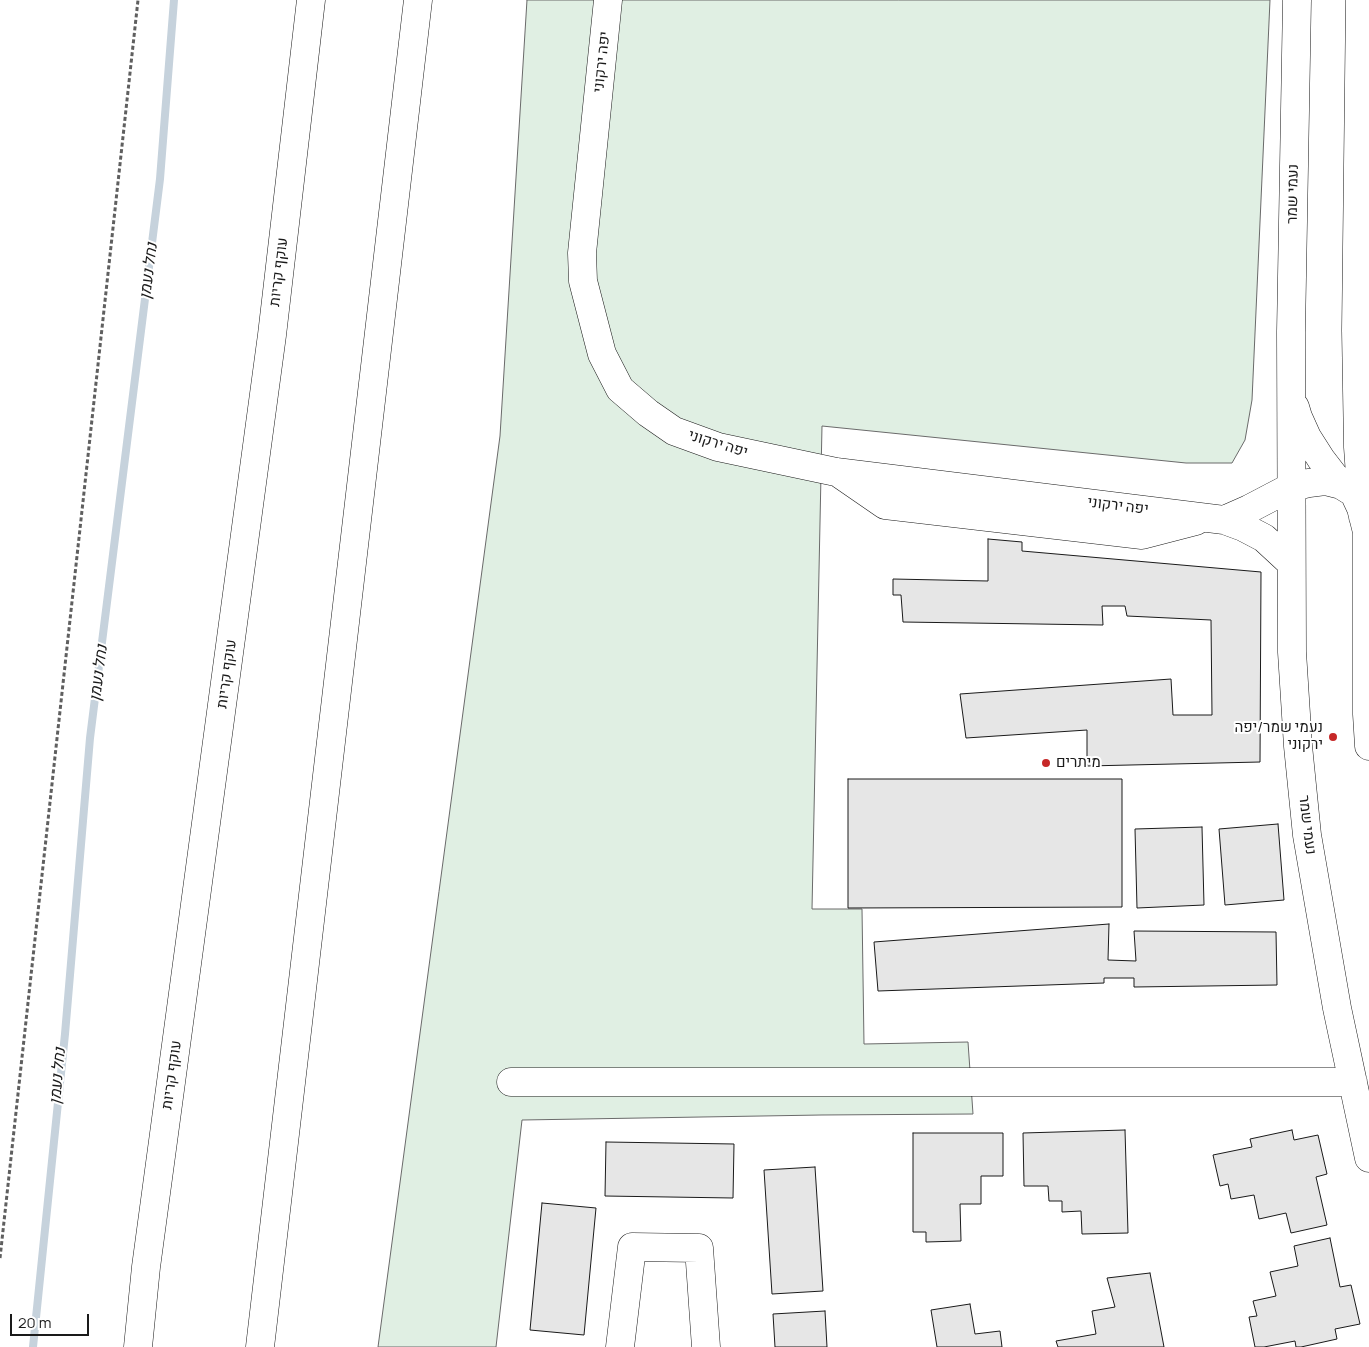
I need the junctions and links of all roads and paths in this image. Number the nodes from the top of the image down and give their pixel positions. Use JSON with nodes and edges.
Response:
{"nodes":[{"id":1,"x":138,"y":0,"type":"edge"},
{"id":2,"x":311,"y":0,"type":"edge"},
{"id":3,"x":418,"y":0,"type":"edge"},
{"id":4,"x":608,"y":0,"type":"edge"},
{"id":5,"x":1297,"y":0,"type":"edge"},
{"id":6,"x":1360,"y":0,"type":"edge"},
{"id":7,"x":1290,"y":387,"type":"junction"},
{"id":8,"x":1340,"y":485,"type":"junction"},
{"id":9,"x":1290,"y":487,"type":"junction"},
{"id":10,"x":1217,"y":519,"type":"junction"},
{"id":11,"x":1366,"y":525,"type":"edge"},
{"id":12,"x":1291,"y":563,"type":"junction"},
{"id":13,"x":1369,"y":746,"type":"edge"},
{"id":14,"x":512,"y":1082,"type":"dead end"},
{"id":15,"x":1353,"y":1082,"type":"junction"},
{"id":16,"x":1369,"y":1158,"type":"edge"},
{"id":17,"x":0,"y":1258,"type":"edge"},
{"id":18,"x":138,"y":1347,"type":"edge"},
{"id":19,"x":260,"y":1347,"type":"edge"},
{"id":20,"x":620,"y":1347,"type":"edge"},
{"id":21,"x":706,"y":1347,"type":"edge"}],
"edges":[{"from":1,"to":17,"type":"path"},
{"from":2,"to":18,"type":"main road","name":"עוקף קריות"},
{"from":3,"to":19,"type":"main road"},
{"from":4,"to":10,"type":"main road","name":"יפה ירקוני"},
{"from":5,"to":7,"type":"main road","name":"נעמי שמר"},
{"from":6,"to":11,"type":"main road"},
{"from":7,"to":8,"type":"main road","name":"נעמי שמר"},
{"from":7,"to":9,"type":"main road","name":"נעמי שמר"},
{"from":8,"to":9,"type":"main road"},
{"from":8,"to":11,"type":"main road","name":"נעמי שמר"},
{"from":9,"to":10,"type":"main road"},
{"from":9,"to":12,"type":"main road","name":"נעמי שמר"},
{"from":10,"to":12,"type":"main road","name":"יפה ירקוני"},
{"from":11,"to":13,"type":"main road","name":"נעמי שמר"},
{"from":12,"to":15,"type":"main road","name":"נעמי שמר"},
{"from":14,"to":15,"type":"main road"},
{"from":15,"to":16,"type":"main road","name":"נעמי שמר"},
{"from":20,"to":21,"type":"main road"}]}
